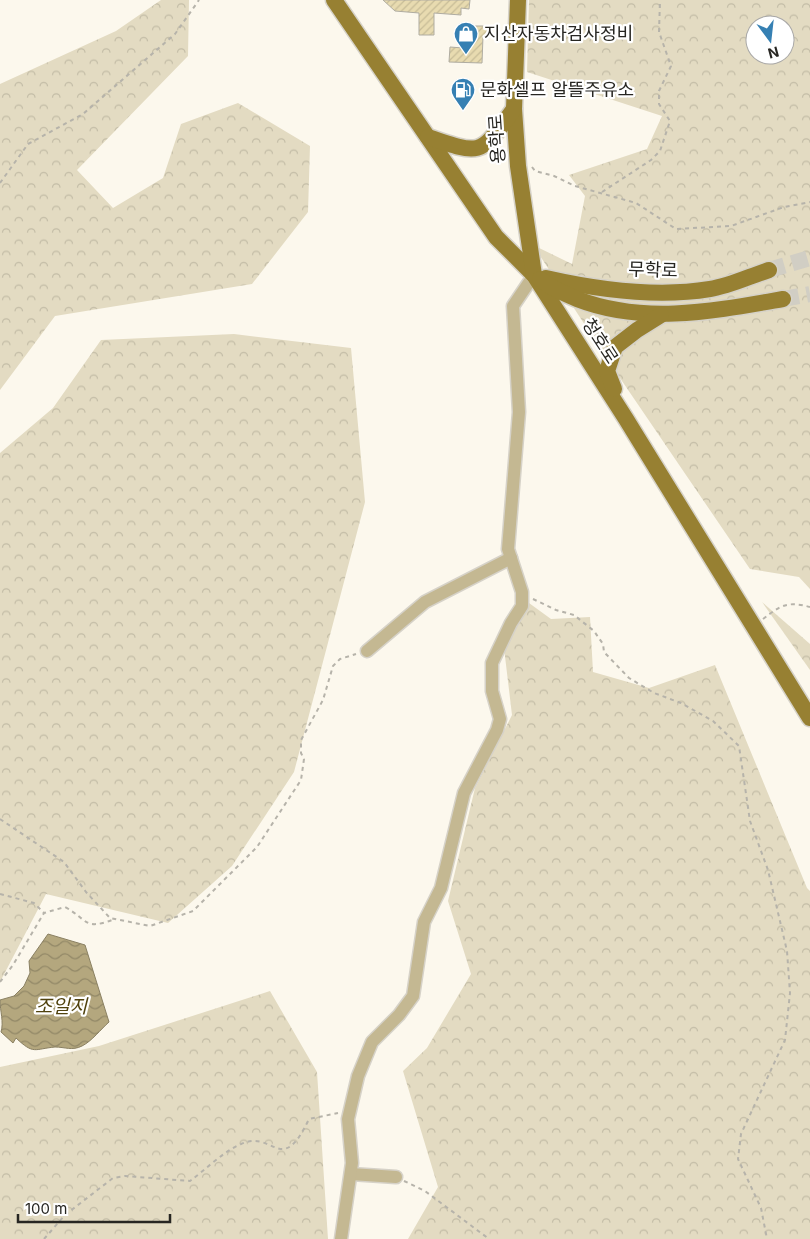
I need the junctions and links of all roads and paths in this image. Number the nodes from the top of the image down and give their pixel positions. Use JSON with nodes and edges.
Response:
{"nodes":[{"id":1,"x":199,"y":0,"type":"edge"},
{"id":2,"x":334,"y":0,"type":"edge"},
{"id":3,"x":518,"y":0,"type":"edge"},
{"id":4,"x":660,"y":0,"type":"edge"},
{"id":5,"x":514,"y":109,"type":"junction"},
{"id":6,"x":428,"y":137,"type":"junction"},
{"id":7,"x":531,"y":165,"type":"dead end"},
{"id":8,"x":0,"y":183,"type":"edge"},
{"id":9,"x":602,"y":192,"type":"junction"},
{"id":10,"x":810,"y":202,"type":"edge"},
{"id":11,"x":769,"y":270,"type":"tunnel mouth"},
{"id":12,"x":534,"y":275,"type":"junction"},
{"id":13,"x":783,"y":300,"type":"tunnel mouth"},
{"id":14,"x":664,"y":314,"type":"junction"},
{"id":15,"x":626,"y":418,"type":"junction"},
{"id":16,"x":511,"y":558,"type":"junction"},
{"id":17,"x":522,"y":592,"type":"junction"},
{"id":18,"x":810,"y":607,"type":"edge"},
{"id":19,"x":754,"y":627,"type":"junction"},
{"id":20,"x":367,"y":651,"type":"joint"},
{"id":21,"x":810,"y":718,"type":"edge"},
{"id":22,"x":0,"y":819,"type":"edge"},
{"id":23,"x":0,"y":894,"type":"edge"},
{"id":24,"x":44,"y":913,"type":"junction"},
{"id":25,"x":115,"y":919,"type":"junction"},
{"id":26,"x":0,"y":982,"type":"edge"},
{"id":27,"x":351,"y":1106,"type":"junction"},
{"id":28,"x":351,"y":1174,"type":"junction"},
{"id":29,"x":396,"y":1177,"type":"joint"},
{"id":30,"x":44,"y":1239,"type":"edge"},
{"id":31,"x":341,"y":1239,"type":"edge"},
{"id":32,"x":489,"y":1239,"type":"edge"},
{"id":33,"x":767,"y":1239,"type":"edge"}],
"edges":[{"from":1,"to":8,"type":"path"},
{"from":2,"to":6,"type":"main road","name":"청호로"},
{"from":3,"to":5,"type":"main road","name":"용학로"},
{"from":4,"to":9,"type":"path"},
{"from":5,"to":6,"type":"main road"},
{"from":5,"to":12,"type":"main road","name":"용학로"},
{"from":6,"to":12,"type":"main road","name":"청호로"},
{"from":7,"to":9,"type":"path"},
{"from":9,"to":10,"type":"path"},
{"from":11,"to":12,"type":"main road","name":"무학로"},
{"from":12,"to":14,"type":"main road"},
{"from":12,"to":15,"type":"main road","name":"청호로"},
{"from":12,"to":16,"type":"lane"},
{"from":13,"to":14,"type":"main road"},
{"from":14,"to":15,"type":"main road"},
{"from":15,"to":19,"type":"main road","name":"청호로"},
{"from":16,"to":17,"type":"lane"},
{"from":16,"to":20,"type":"lane"},
{"from":17,"to":27,"type":"lane"},
{"from":17,"to":33,"type":"path"},
{"from":18,"to":19,"type":"path"},
{"from":19,"to":21,"type":"main road","name":"청호로"},
{"from":20,"to":25,"type":"path"},
{"from":22,"to":25,"type":"path"},
{"from":23,"to":24,"type":"path"},
{"from":24,"to":25,"type":"path"},
{"from":24,"to":26,"type":"path"},
{"from":27,"to":28,"type":"lane"},
{"from":27,"to":30,"type":"path"},
{"from":28,"to":29,"type":"lane"},
{"from":28,"to":31,"type":"lane"},
{"from":29,"to":32,"type":"path"}]}
